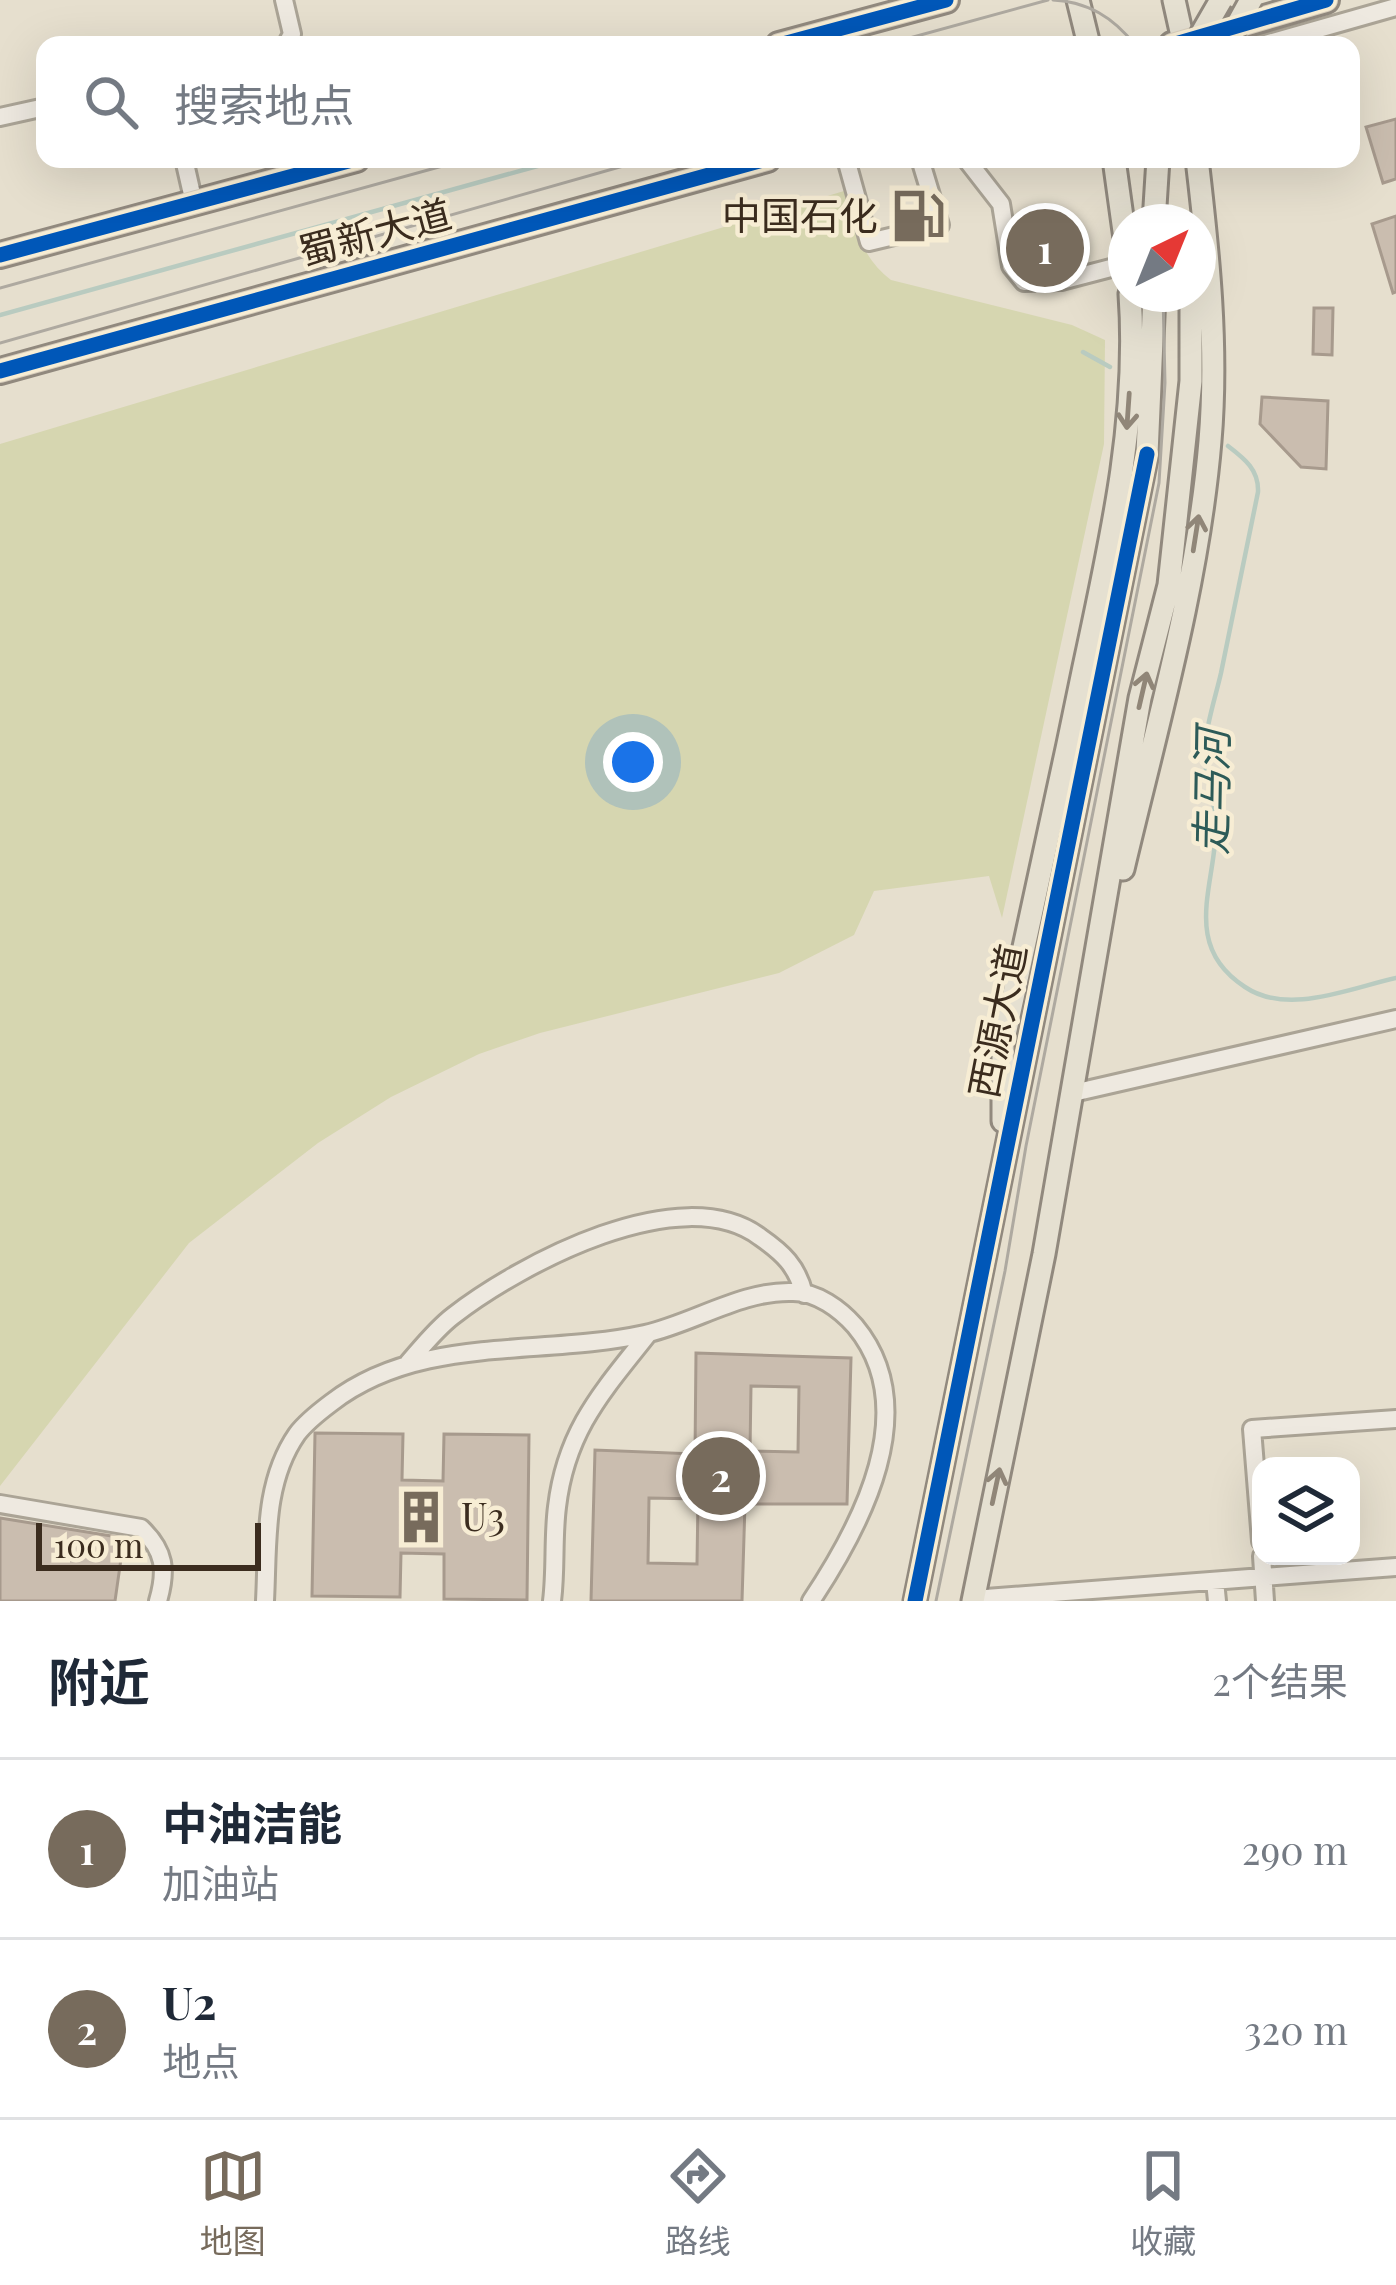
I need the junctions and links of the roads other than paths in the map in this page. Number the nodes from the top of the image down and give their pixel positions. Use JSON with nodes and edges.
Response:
{"nodes":[{"id":1,"x":284,"y":0,"type":"edge"},
{"id":2,"x":946,"y":0,"type":"edge"},
{"id":3,"x":1078,"y":0,"type":"edge"},
{"id":4,"x":1174,"y":0,"type":"edge"},
{"id":5,"x":1221,"y":0,"type":"edge"},
{"id":6,"x":1251,"y":0,"type":"edge"},
{"id":7,"x":1326,"y":0,"type":"edge"},
{"id":8,"x":1396,"y":7,"type":"edge"},
{"id":9,"x":291,"y":36,"type":"edge"},
{"id":10,"x":812,"y":36,"type":"edge"},
{"id":11,"x":1087,"y":36,"type":"edge"},
{"id":12,"x":1182,"y":36,"type":"edge"},
{"id":13,"x":1191,"y":36,"type":"edge"},
{"id":14,"x":1210,"y":36,"type":"edge"},
{"id":15,"x":1231,"y":36,"type":"edge"},
{"id":16,"x":1294,"y":36,"type":"edge"},
{"id":17,"x":36,"y":109,"type":"edge"},
{"id":18,"x":0,"y":117,"type":"edge"},
{"id":19,"x":186,"y":168,"type":"edge"},
{"id":20,"x":323,"y":168,"type":"edge"},
{"id":21,"x":734,"y":168,"type":"edge"},
{"id":22,"x":848,"y":168,"type":"edge"},
{"id":23,"x":923,"y":168,"type":"edge"},
{"id":24,"x":973,"y":168,"type":"edge"},
{"id":25,"x":1115,"y":168,"type":"edge"},
{"id":26,"x":1157,"y":168,"type":"edge"},
{"id":27,"x":1195,"y":168,"type":"edge"},
{"id":28,"x":1197,"y":168,"type":"edge"},
{"id":29,"x":194,"y":203,"type":"junction"},
{"id":30,"x":1120,"y":204,"type":"edge"},
{"id":31,"x":1155,"y":204,"type":"edge"},
{"id":32,"x":1193,"y":204,"type":"edge"},
{"id":33,"x":0,"y":255,"type":"edge"},
{"id":34,"x":1108,"y":269,"type":"edge"},
{"id":35,"x":1131,"y":312,"type":"edge"},
{"id":36,"x":1153,"y":312,"type":"edge"},
{"id":37,"x":1191,"y":312,"type":"edge"},
{"id":38,"x":0,"y":371,"type":"edge"},
{"id":39,"x":1088,"y":1016,"type":"junction"},
{"id":40,"x":1396,"y":1019,"type":"edge"},
{"id":41,"x":1073,"y":1093,"type":"junction"},
{"id":42,"x":1003,"y":1180,"type":"junction"},
{"id":43,"x":804,"y":1294,"type":"junction"},
{"id":44,"x":648,"y":1334,"type":"junction"},
{"id":45,"x":407,"y":1364,"type":"junction"},
{"id":46,"x":1396,"y":1419,"type":"edge"},
{"id":47,"x":1254,"y":1457,"type":"edge"},
{"id":48,"x":0,"y":1504,"type":"edge"},
{"id":49,"x":1263,"y":1565,"type":"edge"},
{"id":50,"x":1396,"y":1567,"type":"edge"},
{"id":51,"x":1264,"y":1576,"type":"junction"},
{"id":52,"x":1215,"y":1580,"type":"junction"},
{"id":53,"x":973,"y":1600,"type":"edge"},
{"id":54,"x":158,"y":1601,"type":"edge"},
{"id":55,"x":265,"y":1601,"type":"edge"},
{"id":56,"x":552,"y":1601,"type":"edge"},
{"id":57,"x":811,"y":1601,"type":"edge"},
{"id":58,"x":915,"y":1601,"type":"edge"},
{"id":59,"x":1217,"y":1601,"type":"edge"},
{"id":60,"x":1265,"y":1601,"type":"edge"}],
"edges":[{"from":1,"to":9,"type":"street"},
{"from":2,"to":10,"type":"highway"},
{"from":3,"to":11,"type":"main road"},
{"from":4,"to":12,"type":"main road"},
{"from":5,"to":13,"type":"main road","bridge":true},
{"from":6,"to":15,"type":"main road","bridge":true},
{"from":7,"to":14,"type":"highway"},
{"from":8,"to":16,"type":"street"},
{"from":17,"to":18,"type":"street"},
{"from":19,"to":29,"type":"street"},
{"from":20,"to":29,"type":"highway","name":"蜀新大道"},
{"from":21,"to":38,"type":"highway","name":"蜀新大道"},
{"from":22,"to":23,"type":"street"},
{"from":24,"to":34,"type":"street"},
{"from":25,"to":30,"type":"main road"},
{"from":26,"to":31,"type":"main road","bridge":true},
{"from":27,"to":32,"type":"main road"},
{"from":39,"to":28,"type":"main road","one_way":true},
{"from":29,"to":33,"type":"highway","name":"蜀新大道"},
{"from":35,"to":42,"type":"main road","one_way":true},
{"from":36,"to":42,"type":"main road","name":"西源大道"},
{"from":39,"to":37,"type":"main road","one_way":true},
{"from":39,"to":41,"type":"main road"},
{"from":40,"to":41,"type":"street"},
{"from":53,"to":41,"type":"main road","one_way":true},
{"from":42,"to":58,"type":"main road","name":"西源大道"},
{"from":43,"to":44,"type":"street"},
{"from":43,"to":45,"type":"street"},
{"from":43,"to":57,"type":"street"},
{"from":44,"to":45,"type":"street"},
{"from":44,"to":56,"type":"street"},
{"from":45,"to":55,"type":"street"},
{"from":46,"to":47,"type":"street"},
{"from":48,"to":54,"type":"street"},
{"from":49,"to":51,"type":"street"},
{"from":50,"to":51,"type":"street"},
{"from":51,"to":52,"type":"street"},
{"from":51,"to":60,"type":"street"},
{"from":52,"to":53,"type":"street"},
{"from":52,"to":59,"type":"street"}]}
